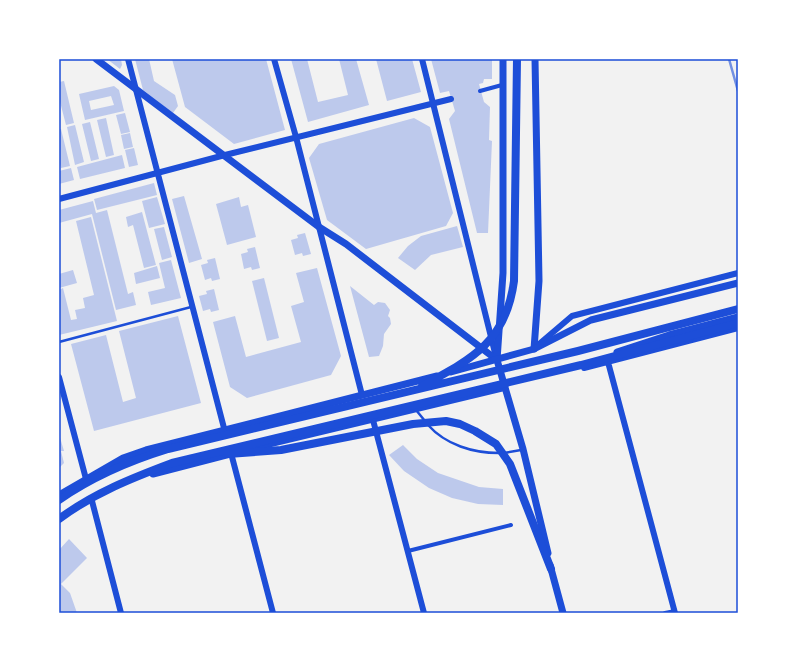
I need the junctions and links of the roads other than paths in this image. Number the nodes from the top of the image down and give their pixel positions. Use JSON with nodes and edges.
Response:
{"nodes":[{"id":1,"x":96,"y":59,"type":"edge"},
{"id":2,"x":128,"y":59,"type":"edge"},
{"id":3,"x":274,"y":59,"type":"edge"},
{"id":4,"x":422,"y":59,"type":"edge"},
{"id":5,"x":503,"y":59,"type":"edge"},
{"id":6,"x":517,"y":59,"type":"edge"},
{"id":7,"x":535,"y":59,"type":"edge"},
{"id":8,"x":502,"y":86,"type":"junction"},
{"id":9,"x":135,"y":88,"type":"junction"},
{"id":10,"x":480,"y":91,"type":"dead end"},
{"id":11,"x":451,"y":99,"type":"dead end"},
{"id":12,"x":434,"y":104,"type":"junction"},
{"id":13,"x":296,"y":137,"type":"junction"},
{"id":14,"x":224,"y":155,"type":"junction"},
{"id":15,"x":158,"y":173,"type":"junction"},
{"id":16,"x":59,"y":199,"type":"edge"},
{"id":17,"x":319,"y":227,"type":"junction"},
{"id":18,"x":738,"y":273,"type":"edge"},
{"id":19,"x":738,"y":282,"type":"edge"},
{"id":20,"x":191,"y":307,"type":"junction"},
{"id":21,"x":738,"y":308,"type":"edge"},
{"id":22,"x":738,"y":317,"type":"edge"},
{"id":23,"x":738,"y":323,"type":"edge"},
{"id":24,"x":738,"y":328,"type":"edge"},
{"id":25,"x":59,"y":342,"type":"edge"},
{"id":26,"x":534,"y":349,"type":"junction"},
{"id":27,"x":497,"y":360,"type":"junction"},
{"id":28,"x":608,"y":362,"type":"junction"},
{"id":29,"x":59,"y":377,"type":"edge"},
{"id":30,"x":505,"y":387,"type":"junction"},
{"id":31,"x":412,"y":391,"type":"junction"},
{"id":32,"x":362,"y":395,"type":"junction"},
{"id":33,"x":415,"y":409,"type":"junction"},
{"id":34,"x":373,"y":420,"type":"junction"},
{"id":35,"x":224,"y":428,"type":"junction"},
{"id":36,"x":523,"y":449,"type":"junction"},
{"id":37,"x":231,"y":453,"type":"junction"},
{"id":38,"x":205,"y":455,"type":"junction"},
{"id":39,"x":86,"y":478,"type":"junction"},
{"id":40,"x":59,"y":495,"type":"edge"},
{"id":41,"x":59,"y":500,"type":"edge"},
{"id":42,"x":92,"y":501,"type":"junction"},
{"id":43,"x":59,"y":519,"type":"edge"},
{"id":44,"x":59,"y":522,"type":"edge"},
{"id":45,"x":510,"y":525,"type":"dead end"},
{"id":46,"x":408,"y":551,"type":"junction"},
{"id":47,"x":551,"y":569,"type":"junction"},
{"id":48,"x":675,"y":612,"type":"edge"},
{"id":49,"x":121,"y":613,"type":"edge"},
{"id":50,"x":273,"y":613,"type":"edge"},
{"id":51,"x":424,"y":613,"type":"edge"},
{"id":52,"x":563,"y":613,"type":"edge"},
{"id":53,"x":665,"y":613,"type":"edge"}],
"edges":[{"from":1,"to":9,"type":"main road"},
{"from":2,"to":9,"type":"street"},
{"from":3,"to":13,"type":"street"},
{"from":4,"to":12,"type":"street"},
{"from":5,"to":8,"type":"main road"},
{"from":6,"to":31,"type":"highway"},
{"from":7,"to":26,"type":"main road"},
{"from":8,"to":10,"type":"street"},
{"from":8,"to":27,"type":"main road"},
{"from":9,"to":14,"type":"main road"},
{"from":9,"to":15,"type":"street"},
{"from":11,"to":12,"type":"street"},
{"from":12,"to":13,"type":"street"},
{"from":12,"to":27,"type":"street"},
{"from":13,"to":14,"type":"street"},
{"from":13,"to":17,"type":"street"},
{"from":14,"to":15,"type":"street"},
{"from":14,"to":17,"type":"main road"},
{"from":15,"to":16,"type":"street"},
{"from":15,"to":20,"type":"street"},
{"from":17,"to":27,"type":"main road"},
{"from":17,"to":32,"type":"street"},
{"from":18,"to":26,"type":"street"},
{"from":19,"to":26,"type":"main road"},
{"from":20,"to":25,"type":"lane"},
{"from":20,"to":35,"type":"street"},
{"from":21,"to":31,"type":"highway"},
{"from":22,"to":30,"type":"main road"},
{"from":23,"to":38,"type":"highway"},
{"from":24,"to":28,"type":"street"},
{"from":26,"to":27,"type":"main road"},
{"from":27,"to":30,"type":"main road"},
{"from":27,"to":32,"type":"main road"},
{"from":28,"to":30,"type":"street"},
{"from":28,"to":48,"type":"street"},
{"from":29,"to":39,"type":"street"},
{"from":30,"to":33,"type":"main road"},
{"from":30,"to":36,"type":"main road"},
{"from":31,"to":41,"type":"highway"},
{"from":32,"to":35,"type":"main road"},
{"from":33,"to":34,"type":"main road"},
{"from":33,"to":36,"type":"lane"},
{"from":34,"to":37,"type":"main road"},
{"from":34,"to":46,"type":"street"},
{"from":35,"to":39,"type":"main road"},
{"from":36,"to":47,"type":"main road"},
{"from":37,"to":42,"type":"main road"},
{"from":37,"to":50,"type":"street"},
{"from":38,"to":43,"type":"highway"},
{"from":38,"to":47,"type":"highway"},
{"from":39,"to":40,"type":"main road"},
{"from":42,"to":44,"type":"main road"},
{"from":42,"to":49,"type":"street"},
{"from":45,"to":46,"type":"street"},
{"from":46,"to":51,"type":"street"},
{"from":47,"to":52,"type":"main road"},
{"from":48,"to":53,"type":"street"}]}
